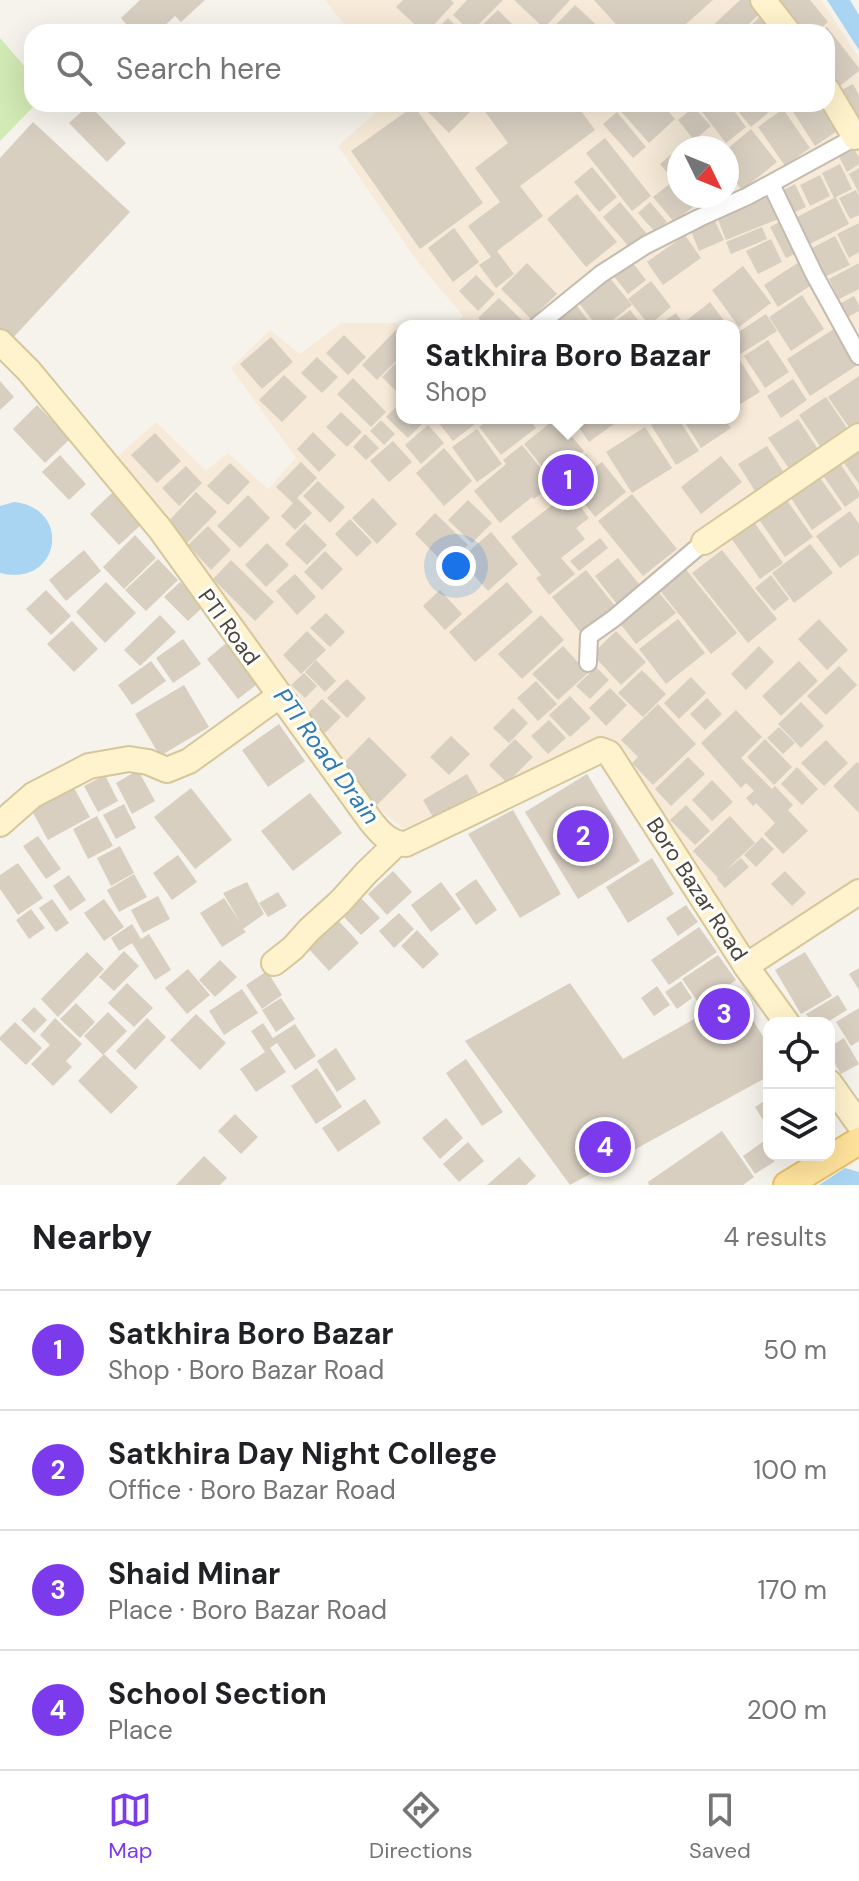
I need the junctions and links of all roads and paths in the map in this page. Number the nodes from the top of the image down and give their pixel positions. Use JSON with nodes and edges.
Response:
{"nodes":[{"id":1,"x":763,"y":0,"type":"edge"},
{"id":2,"x":782,"y":24,"type":"edge"},
{"id":3,"x":835,"y":102,"type":"edge"},
{"id":4,"x":857,"y":136,"type":"edge"},
{"id":5,"x":771,"y":184,"type":"junction"},
{"id":6,"x":544,"y":320,"type":"edge"},
{"id":7,"x":0,"y":342,"type":"edge"},
{"id":8,"x":859,"y":356,"type":"edge"},
{"id":9,"x":859,"y":436,"type":"edge"},
{"id":10,"x":704,"y":542,"type":"joint"},
{"id":11,"x":588,"y":663,"type":"dead end"},
{"id":12,"x":279,"y":696,"type":"junction"},
{"id":13,"x":0,"y":824,"type":"edge"},
{"id":14,"x":396,"y":844,"type":"junction"},
{"id":15,"x":855,"y":903,"type":"edge"},
{"id":16,"x":274,"y":963,"type":"dead end"},
{"id":17,"x":746,"y":966,"type":"junction"},
{"id":18,"x":783,"y":1017,"type":"edge"},
{"id":19,"x":834,"y":1089,"type":"edge"},
{"id":20,"x":859,"y":1124,"type":"edge"},
{"id":21,"x":859,"y":1141,"type":"edge"},
{"id":22,"x":787,"y":1185,"type":"edge"}],
"edges":[{"from":1,"to":2,"type":"main road"},
{"from":3,"to":4,"type":"main road"},
{"from":4,"to":5,"type":"street"},
{"from":5,"to":6,"type":"street"},
{"from":5,"to":8,"type":"street"},
{"from":7,"to":12,"type":"main road","name":"PTI Road"},
{"from":9,"to":10,"type":"main road"},
{"from":10,"to":11,"type":"street"},
{"from":12,"to":13,"type":"main road"},
{"from":12,"to":14,"type":"main road","name":"PTI Road"},
{"from":14,"to":16,"type":"main road"},
{"from":14,"to":17,"type":"main road","name":"Boro Bazar Road"},
{"from":15,"to":17,"type":"main road"},
{"from":17,"to":18,"type":"main road","name":"Boro Bazar Road"},
{"from":19,"to":20,"type":"main road"},
{"from":21,"to":22,"type":"main road"}]}
